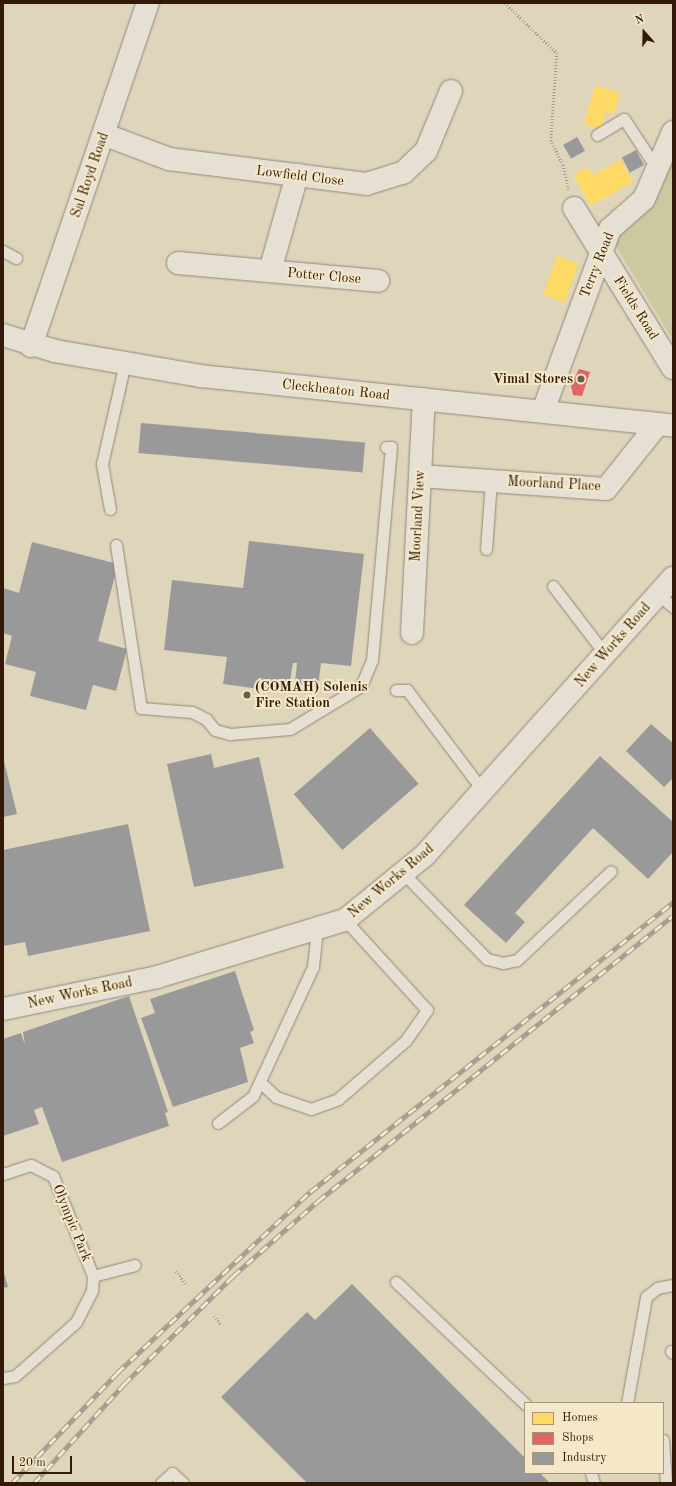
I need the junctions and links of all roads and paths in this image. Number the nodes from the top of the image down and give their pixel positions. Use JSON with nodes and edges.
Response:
{"nodes":[{"id":1,"x":148,"y":3,"type":"edge"},
{"id":2,"x":505,"y":3,"type":"edge"},
{"id":3,"x":451,"y":91,"type":"dead end"},
{"id":4,"x":673,"y":132,"type":"edge"},
{"id":5,"x":103,"y":134,"type":"junction"},
{"id":6,"x":597,"y":136,"type":"dead end"},
{"id":7,"x":657,"y":169,"type":"junction"},
{"id":8,"x":298,"y":175,"type":"junction"},
{"id":9,"x":574,"y":208,"type":"joint"},
{"id":10,"x":3,"y":250,"type":"edge"},
{"id":11,"x":602,"y":253,"type":"junction"},
{"id":12,"x":16,"y":258,"type":"dead end"},
{"id":13,"x":178,"y":263,"type":"dead end"},
{"id":14,"x":270,"y":271,"type":"junction"},
{"id":15,"x":378,"y":281,"type":"dead end"},
{"id":16,"x":3,"y":335,"type":"edge"},
{"id":17,"x":32,"y":346,"type":"junction"},
{"id":18,"x":125,"y":364,"type":"junction"},
{"id":19,"x":673,"y":368,"type":"edge"},
{"id":20,"x":424,"y":399,"type":"junction"},
{"id":21,"x":543,"y":411,"type":"junction"},
{"id":22,"x":665,"y":426,"type":"edge"},
{"id":23,"x":386,"y":447,"type":"dead end"},
{"id":24,"x":420,"y":476,"type":"junction"},
{"id":25,"x":491,"y":481,"type":"junction"},
{"id":26,"x":110,"y":509,"type":"dead end"},
{"id":27,"x":116,"y":545,"type":"dead end"},
{"id":28,"x":486,"y":548,"type":"dead end"},
{"id":29,"x":673,"y":578,"type":"edge"},
{"id":30,"x":553,"y":586,"type":"dead end"},
{"id":31,"x":666,"y":601,"type":"edge"},
{"id":32,"x":412,"y":633,"type":"dead end"},
{"id":33,"x":605,"y":654,"type":"junction"},
{"id":34,"x":396,"y":690,"type":"dead end"},
{"id":35,"x":484,"y":792,"type":"junction"},
{"id":36,"x":611,"y":871,"type":"dead end"},
{"id":37,"x":403,"y":873,"type":"junction"},
{"id":38,"x":345,"y":920,"type":"junction"},
{"id":39,"x":317,"y":928,"type":"junction"},
{"id":40,"x":3,"y":1010,"type":"edge"},
{"id":41,"x":260,"y":1082,"type":"junction"},
{"id":42,"x":218,"y":1123,"type":"dead end"},
{"id":43,"x":3,"y":1174,"type":"edge"},
{"id":44,"x":135,"y":1265,"type":"dead end"},
{"id":45,"x":176,"y":1272,"type":"dead end"},
{"id":46,"x":93,"y":1276,"type":"junction"},
{"id":47,"x":396,"y":1282,"type":"dead end"},
{"id":48,"x":188,"y":1285,"type":"dead end"},
{"id":49,"x":673,"y":1285,"type":"edge"},
{"id":50,"x":214,"y":1316,"type":"dead end"},
{"id":51,"x":221,"y":1324,"type":"dead end"},
{"id":52,"x":3,"y":1378,"type":"edge"},
{"id":53,"x":627,"y":1402,"type":"edge"},
{"id":54,"x":524,"y":1403,"type":"edge"},
{"id":55,"x":664,"y":1454,"type":"edge"},
{"id":56,"x":161,"y":1483,"type":"edge"},
{"id":57,"x":183,"y":1483,"type":"edge"},
{"id":58,"x":666,"y":1483,"type":"edge"}],
"edges":[{"from":1,"to":5,"type":"street","name":"Sal Royd Road"},
{"from":2,"to":9,"type":"path"},
{"from":3,"to":8,"type":"street","name":"Lowfield Close"},
{"from":4,"to":7,"type":"street","name":"Terry Road"},
{"from":5,"to":8,"type":"street","name":"Lowfield Close"},
{"from":5,"to":17,"type":"street","name":"Sal Royd Road"},
{"from":6,"to":7,"type":"lane"},
{"from":7,"to":11,"type":"street","name":"Terry Road"},
{"from":8,"to":14,"type":"street","name":"Potter Close"},
{"from":9,"to":11,"type":"street","name":"Fields Road"},
{"from":10,"to":12,"type":"lane"},
{"from":11,"to":19,"type":"street","name":"Fields Road"},
{"from":11,"to":21,"type":"street","name":"Terry Road"},
{"from":13,"to":14,"type":"street","name":"Potter Close"},
{"from":14,"to":15,"type":"street","name":"Potter Close"},
{"from":16,"to":17,"type":"street","name":"Cleckheaton Road"},
{"from":17,"to":18,"type":"street","name":"Cleckheaton Road"},
{"from":18,"to":20,"type":"street","name":"Cleckheaton Road"},
{"from":18,"to":26,"type":"lane"},
{"from":20,"to":21,"type":"street","name":"Cleckheaton Road"},
{"from":20,"to":24,"type":"street","name":"Moorland View"},
{"from":21,"to":22,"type":"street","name":"Cleckheaton Road"},
{"from":22,"to":25,"type":"street","name":"Moorland Place"},
{"from":23,"to":27,"type":"lane"},
{"from":24,"to":25,"type":"street","name":"Moorland Place"},
{"from":24,"to":32,"type":"street","name":"Moorland View"},
{"from":25,"to":28,"type":"lane"},
{"from":29,"to":31,"type":"street","name":"New Works Road"},
{"from":30,"to":33,"type":"lane"},
{"from":31,"to":33,"type":"street","name":"New Works Road"},
{"from":33,"to":35,"type":"street","name":"New Works Road"},
{"from":34,"to":35,"type":"lane"},
{"from":35,"to":37,"type":"street","name":"New Works Road"},
{"from":36,"to":37,"type":"lane"},
{"from":37,"to":38,"type":"street","name":"New Works Road"},
{"from":38,"to":39,"type":"street","name":"New Works Road"},
{"from":38,"to":41,"type":"lane"},
{"from":39,"to":40,"type":"street","name":"New Works Road"},
{"from":39,"to":41,"type":"lane"},
{"from":41,"to":42,"type":"lane"},
{"from":43,"to":46,"type":"lane","name":"Olympic Park"},
{"from":44,"to":46,"type":"lane","name":"Olympic Park"},
{"from":45,"to":48,"type":"path"},
{"from":46,"to":52,"type":"lane","name":"Olympic Park"},
{"from":47,"to":54,"type":"lane"},
{"from":49,"to":53,"type":"lane"},
{"from":50,"to":51,"type":"path"},
{"from":55,"to":58,"type":"lane"},
{"from":56,"to":57,"type":"lane"}]}
